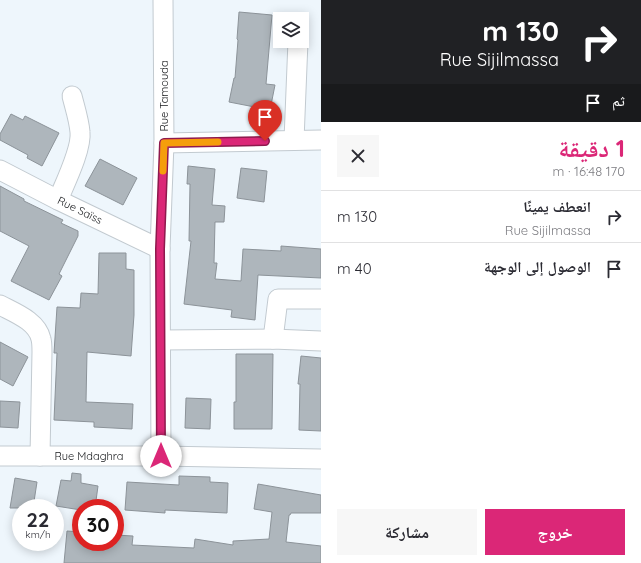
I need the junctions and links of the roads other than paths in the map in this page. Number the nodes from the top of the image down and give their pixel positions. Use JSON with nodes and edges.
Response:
{"nodes":[{"id":1,"x":163,"y":0,"type":"edge"},
{"id":2,"x":298,"y":48,"type":"edge"},
{"id":3,"x":72,"y":96,"type":"dead end"},
{"id":4,"x":294,"y":140,"type":"junction"},
{"id":5,"x":321,"y":140,"type":"edge"},
{"id":6,"x":164,"y":143,"type":"junction"},
{"id":7,"x":0,"y":170,"type":"edge"},
{"id":8,"x":58,"y":200,"type":"junction"},
{"id":9,"x":160,"y":249,"type":"junction"},
{"id":10,"x":321,"y":299,"type":"edge"},
{"id":11,"x":0,"y":305,"type":"edge"},
{"id":12,"x":273,"y":339,"type":"junction"},
{"id":13,"x":161,"y":340,"type":"junction"},
{"id":14,"x":321,"y":341,"type":"edge"},
{"id":15,"x":0,"y":456,"type":"edge"},
{"id":16,"x":40,"y":456,"type":"junction"},
{"id":17,"x":161,"y":456,"type":"junction"},
{"id":18,"x":321,"y":459,"type":"edge"}],
"edges":[{"from":1,"to":6,"type":"street","name":"Rue Tamouda"},
{"from":2,"to":4,"type":"street"},
{"from":3,"to":8,"type":"street"},
{"from":4,"to":5,"type":"street"},
{"from":4,"to":6,"type":"street"},
{"from":6,"to":9,"type":"street","name":"Rue Tamouda"},
{"from":7,"to":8,"type":"street","name":"Rue Saïss"},
{"from":8,"to":9,"type":"street","name":"Rue Saïss"},
{"from":9,"to":13,"type":"street","name":"Rue Tamouda"},
{"from":10,"to":12,"type":"street"},
{"from":11,"to":16,"type":"street"},
{"from":12,"to":13,"type":"street"},
{"from":12,"to":14,"type":"street"},
{"from":13,"to":17,"type":"street","name":"Rue Tamouda"},
{"from":15,"to":16,"type":"street","name":"Rue Mdaghra"},
{"from":16,"to":17,"type":"street","name":"Rue Mdaghra"},
{"from":17,"to":18,"type":"street","name":"Rue Mdaghra"}]}
